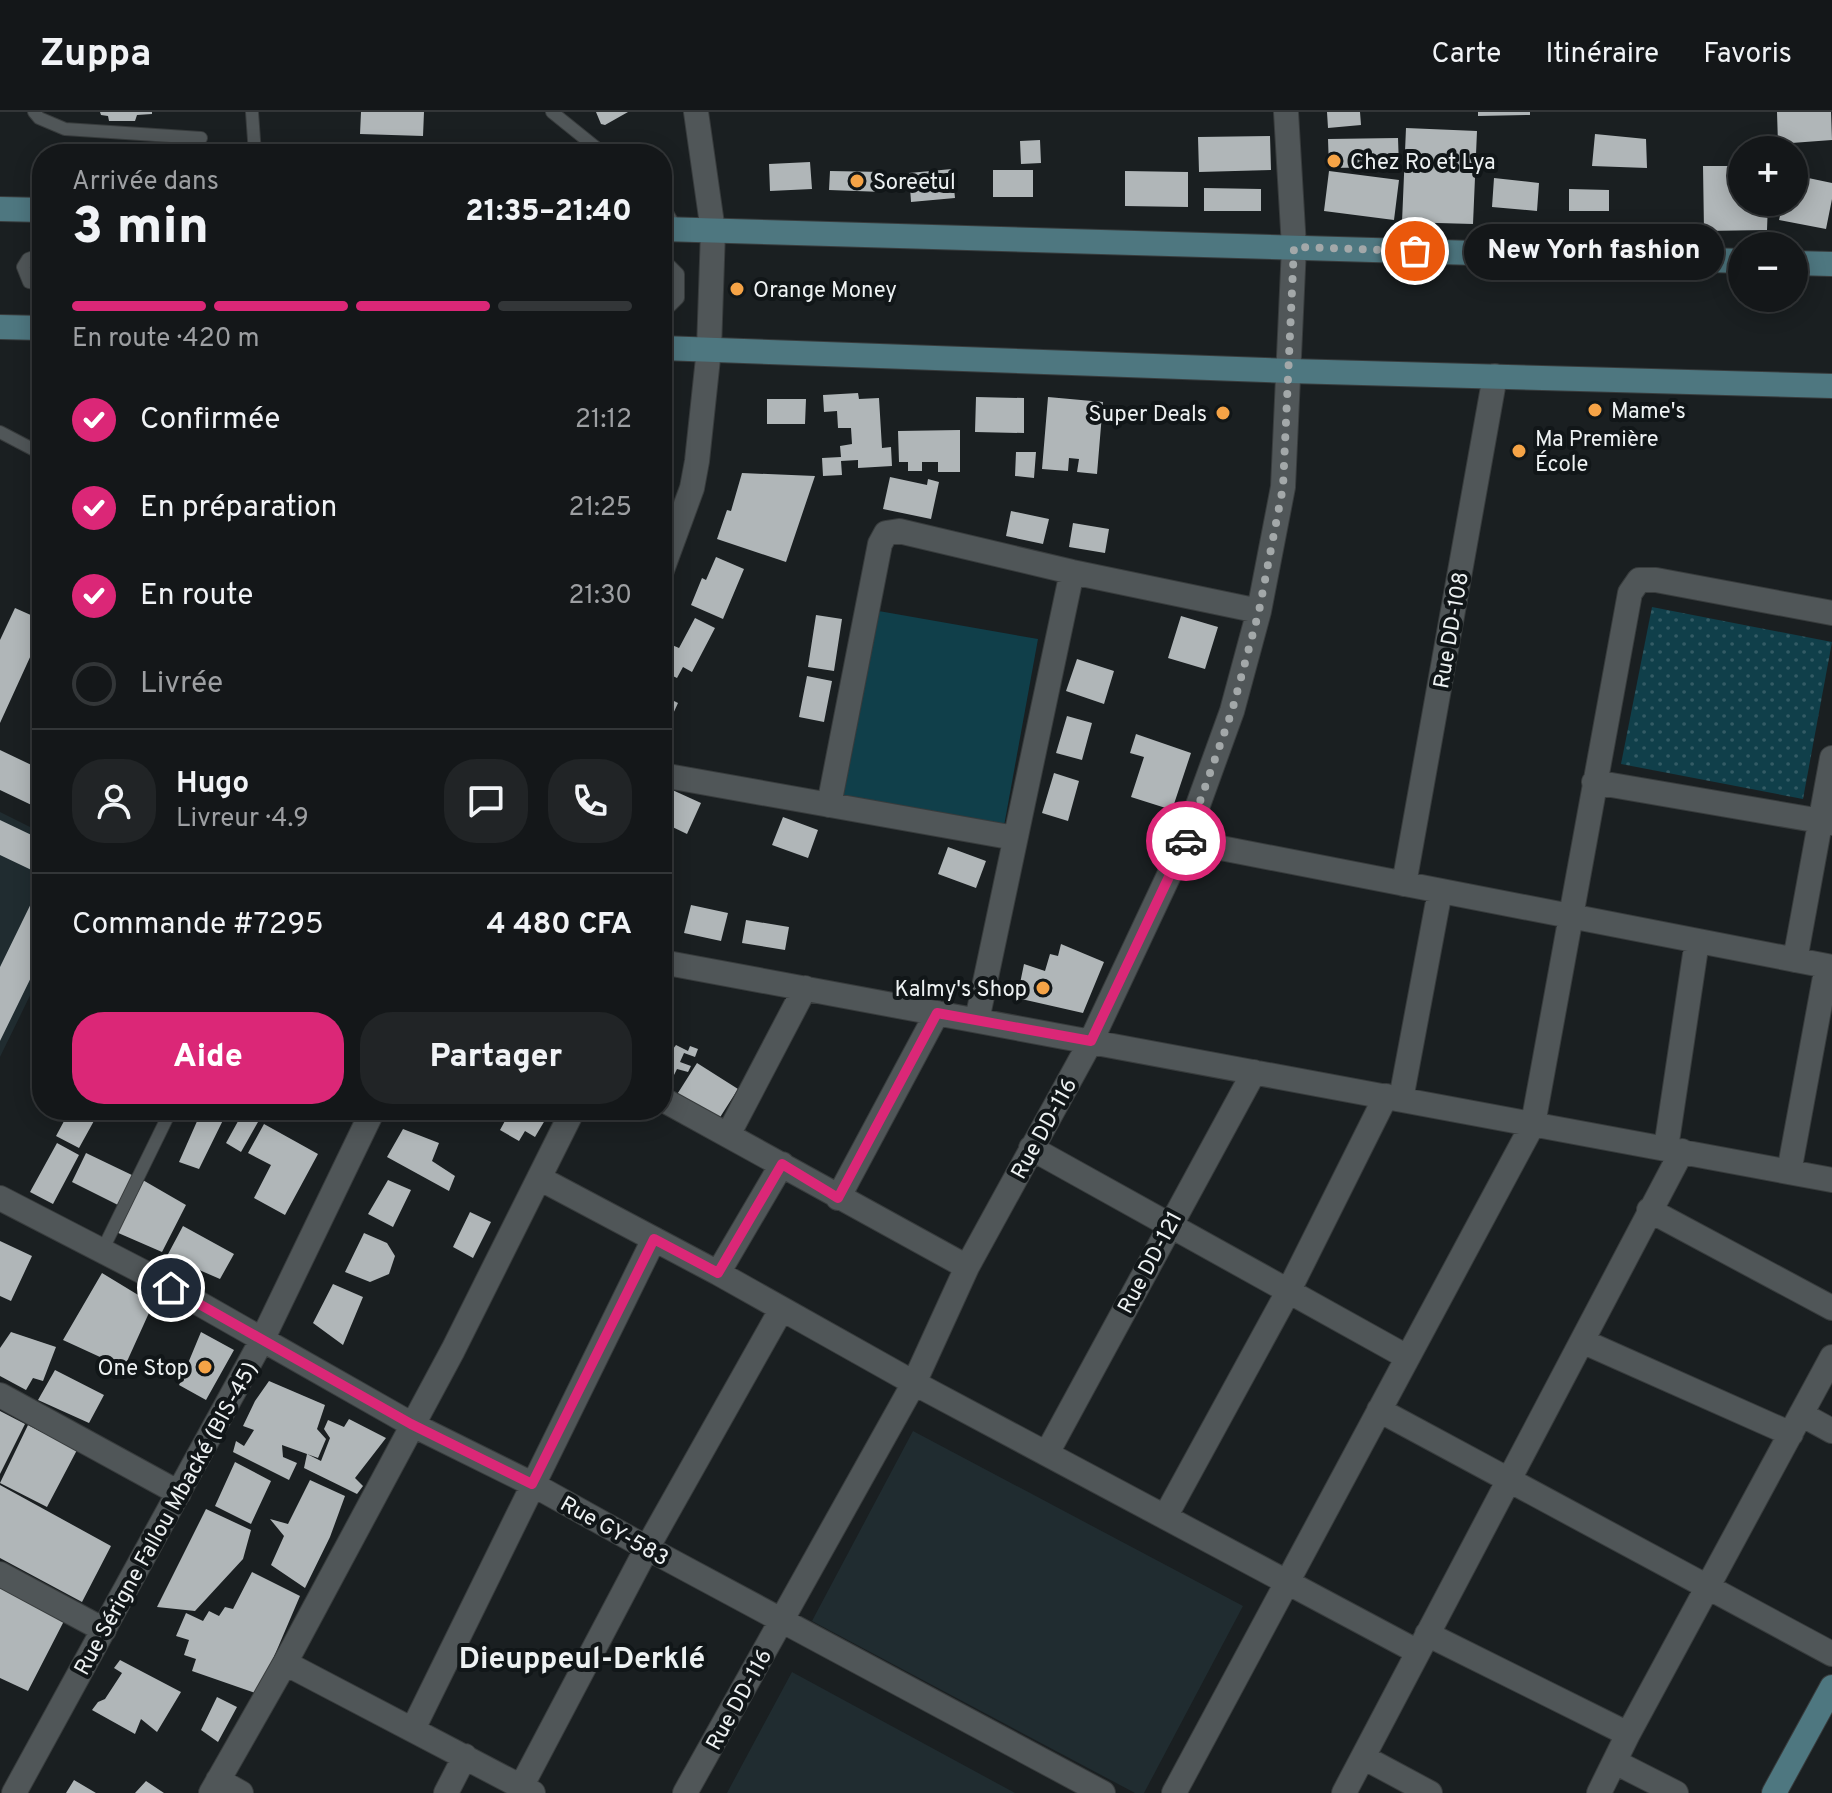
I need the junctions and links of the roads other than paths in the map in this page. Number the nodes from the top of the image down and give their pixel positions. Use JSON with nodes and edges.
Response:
{"nodes":[{"id":1,"x":34,"y":112,"type":"edge"},
{"id":2,"x":252,"y":112,"type":"edge"},
{"id":3,"x":552,"y":112,"type":"edge"},
{"id":4,"x":696,"y":112,"type":"edge"},
{"id":5,"x":1286,"y":112,"type":"edge"},
{"id":6,"x":201,"y":138,"type":"dead end"},
{"id":7,"x":254,"y":144,"type":"edge"},
{"id":8,"x":592,"y":144,"type":"edge"},
{"id":9,"x":0,"y":209,"type":"edge"},
{"id":10,"x":32,"y":210,"type":"edge"},
{"id":11,"x":672,"y":229,"type":"edge"},
{"id":12,"x":713,"y":231,"type":"junction"},
{"id":13,"x":1294,"y":247,"type":"junction"},
{"id":14,"x":32,"y":258,"type":"edge"},
{"id":15,"x":1728,"y":261,"type":"edge"},
{"id":16,"x":1808,"y":263,"type":"edge"},
{"id":17,"x":1832,"y":264,"type":"edge"},
{"id":18,"x":672,"y":268,"type":"edge"},
{"id":19,"x":32,"y":282,"type":"edge"},
{"id":20,"x":672,"y":304,"type":"edge"},
{"id":21,"x":0,"y":327,"type":"edge"},
{"id":22,"x":32,"y":328,"type":"edge"},
{"id":23,"x":672,"y":348,"type":"edge"},
{"id":24,"x":709,"y":349,"type":"junction"},
{"id":25,"x":1290,"y":371,"type":"junction"},
{"id":26,"x":1495,"y":376,"type":"junction"},
{"id":27,"x":1832,"y":386,"type":"edge"},
{"id":28,"x":0,"y":432,"type":"edge"},
{"id":29,"x":32,"y":449,"type":"edge"},
{"id":30,"x":672,"y":543,"type":"edge"},
{"id":31,"x":1072,"y":572,"type":"junction"},
{"id":32,"x":1259,"y":611,"type":"junction"},
{"id":33,"x":1832,"y":613,"type":"edge"},
{"id":34,"x":1832,"y":758,"type":"edge"},
{"id":35,"x":672,"y":777,"type":"edge"},
{"id":36,"x":1594,"y":782,"type":"junction"},
{"id":37,"x":829,"y":805,"type":"junction"},
{"id":38,"x":1826,"y":822,"type":"edge"},
{"id":39,"x":1015,"y":838,"type":"junction"},
{"id":40,"x":1185,"y":841,"type":"junction"},
{"id":41,"x":1404,"y":884,"type":"junction"},
{"id":42,"x":1440,"y":891,"type":"junction"},
{"id":43,"x":1570,"y":916,"type":"junction"},
{"id":44,"x":1697,"y":941,"type":"junction"},
{"id":45,"x":1795,"y":960,"type":"junction"},
{"id":46,"x":672,"y":964,"type":"edge"},
{"id":47,"x":1830,"y":966,"type":"edge"},
{"id":48,"x":805,"y":988,"type":"junction"},
{"id":49,"x":937,"y":1013,"type":"junction"},
{"id":50,"x":977,"y":1020,"type":"junction"},
{"id":51,"x":1091,"y":1041,"type":"junction"},
{"id":52,"x":1254,"y":1072,"type":"junction"},
{"id":53,"x":1394,"y":1098,"type":"junction"},
{"id":54,"x":672,"y":1104,"type":"edge"},
{"id":55,"x":166,"y":1120,"type":"edge"},
{"id":56,"x":368,"y":1120,"type":"edge"},
{"id":57,"x":568,"y":1120,"type":"edge"},
{"id":58,"x":1533,"y":1124,"type":"junction"},
{"id":59,"x":728,"y":1135,"type":"junction"},
{"id":60,"x":1031,"y":1148,"type":"junction"},
{"id":61,"x":1674,"y":1150,"type":"junction"},
{"id":62,"x":782,"y":1164,"type":"junction"},
{"id":63,"x":1789,"y":1172,"type":"junction"},
{"id":64,"x":539,"y":1178,"type":"junction"},
{"id":65,"x":1832,"y":1180,"type":"edge"},
{"id":66,"x":0,"y":1198,"type":"edge"},
{"id":67,"x":838,"y":1198,"type":"junction"},
{"id":68,"x":1649,"y":1210,"type":"junction"},
{"id":69,"x":1170,"y":1224,"type":"junction"},
{"id":70,"x":654,"y":1239,"type":"junction"},
{"id":71,"x":102,"y":1251,"type":"junction"},
{"id":72,"x":967,"y":1267,"type":"junction"},
{"id":73,"x":718,"y":1273,"type":"junction"},
{"id":74,"x":1289,"y":1290,"type":"junction"},
{"id":75,"x":1832,"y":1308,"type":"edge"},
{"id":76,"x":781,"y":1310,"type":"junction"},
{"id":77,"x":262,"y":1340,"type":"junction"},
{"id":78,"x":1582,"y":1341,"type":"junction"},
{"id":79,"x":1407,"y":1357,"type":"junction"},
{"id":80,"x":1832,"y":1357,"type":"edge"},
{"id":81,"x":914,"y":1383,"type":"junction"},
{"id":82,"x":0,"y":1395,"type":"edge"},
{"id":83,"x":1379,"y":1410,"type":"junction"},
{"id":84,"x":411,"y":1424,"type":"junction"},
{"id":85,"x":1796,"y":1424,"type":"junction"},
{"id":86,"x":1832,"y":1431,"type":"edge"},
{"id":87,"x":1047,"y":1453,"type":"junction"},
{"id":88,"x":1508,"y":1480,"type":"junction"},
{"id":89,"x":532,"y":1484,"type":"junction"},
{"id":90,"x":179,"y":1493,"type":"junction"},
{"id":91,"x":1165,"y":1517,"type":"junction"},
{"id":92,"x":647,"y":1548,"type":"junction"},
{"id":93,"x":0,"y":1574,"type":"edge"},
{"id":94,"x":1287,"y":1582,"type":"junction"},
{"id":95,"x":1708,"y":1585,"type":"junction"},
{"id":96,"x":781,"y":1621,"type":"junction"},
{"id":97,"x":104,"y":1630,"type":"junction"},
{"id":98,"x":1422,"y":1643,"type":"junction"},
{"id":99,"x":1832,"y":1654,"type":"edge"},
{"id":100,"x":285,"y":1663,"type":"junction"},
{"id":101,"x":1832,"y":1687,"type":"edge"},
{"id":102,"x":413,"y":1729,"type":"junction"},
{"id":103,"x":1628,"y":1734,"type":"junction"},
{"id":104,"x":465,"y":1756,"type":"junction"},
{"id":105,"x":1363,"y":1757,"type":"junction"},
{"id":106,"x":1615,"y":1762,"type":"junction"},
{"id":107,"x":214,"y":1786,"type":"edge"},
{"id":108,"x":527,"y":1790,"type":"edge"},
{"id":109,"x":14,"y":1793,"type":"edge"},
{"id":110,"x":241,"y":1793,"type":"edge"},
{"id":111,"x":446,"y":1793,"type":"edge"},
{"id":112,"x":685,"y":1793,"type":"edge"},
{"id":113,"x":1103,"y":1793,"type":"edge"},
{"id":114,"x":1174,"y":1793,"type":"edge"},
{"id":115,"x":1344,"y":1793,"type":"edge"},
{"id":116,"x":1430,"y":1793,"type":"edge"},
{"id":117,"x":1599,"y":1793,"type":"edge"},
{"id":118,"x":1676,"y":1793,"type":"edge"},
{"id":119,"x":1774,"y":1793,"type":"edge"}],
"edges":[{"from":1,"to":6,"type":"lane"},
{"from":2,"to":7,"type":"lane"},
{"from":3,"to":8,"type":"lane"},
{"from":4,"to":12,"type":"street"},
{"from":5,"to":13,"type":"street","name":"Rue DD-116"},
{"from":9,"to":10,"type":"street"},
{"from":11,"to":12,"type":"street"},
{"from":12,"to":13,"type":"street"},
{"from":12,"to":24,"type":"street"},
{"from":13,"to":15,"type":"street"},
{"from":13,"to":25,"type":"street","name":"Rue DD-116"},
{"from":14,"to":19,"type":"lane"},
{"from":16,"to":17,"type":"street"},
{"from":18,"to":20,"type":"lane"},
{"from":21,"to":22,"type":"street"},
{"from":23,"to":24,"type":"street"},
{"from":24,"to":25,"type":"street"},
{"from":24,"to":30,"type":"street"},
{"from":25,"to":26,"type":"street"},
{"from":25,"to":32,"type":"street","name":"Rue DD-116"},
{"from":26,"to":27,"type":"street"},
{"from":26,"to":41,"type":"street","name":"Rue DD-108"},
{"from":28,"to":29,"type":"lane"},
{"from":31,"to":32,"type":"street"},
{"from":31,"to":37,"type":"street"},
{"from":31,"to":39,"type":"street"},
{"from":32,"to":40,"type":"street","name":"Rue DD-116"},
{"from":33,"to":36,"type":"street"},
{"from":34,"to":38,"type":"street"},
{"from":35,"to":37,"type":"street"},
{"from":36,"to":38,"type":"street"},
{"from":36,"to":43,"type":"street"},
{"from":37,"to":39,"type":"street"},
{"from":38,"to":45,"type":"street"},
{"from":39,"to":50,"type":"street"},
{"from":40,"to":41,"type":"street"},
{"from":40,"to":51,"type":"street","name":"Rue DD-116"},
{"from":41,"to":42,"type":"street"},
{"from":42,"to":43,"type":"street"},
{"from":42,"to":53,"type":"street"},
{"from":43,"to":44,"type":"street"},
{"from":43,"to":58,"type":"street"},
{"from":44,"to":45,"type":"street"},
{"from":44,"to":61,"type":"street"},
{"from":45,"to":47,"type":"street"},
{"from":46,"to":48,"type":"street"},
{"from":47,"to":63,"type":"street"},
{"from":48,"to":49,"type":"street"},
{"from":48,"to":59,"type":"street"},
{"from":49,"to":50,"type":"street"},
{"from":49,"to":67,"type":"street"},
{"from":50,"to":51,"type":"street"},
{"from":51,"to":52,"type":"street"},
{"from":51,"to":60,"type":"street","name":"Rue DD-116"},
{"from":52,"to":53,"type":"street"},
{"from":52,"to":69,"type":"street","name":"Rue DD-121"},
{"from":53,"to":58,"type":"street"},
{"from":53,"to":74,"type":"street"},
{"from":54,"to":59,"type":"street"},
{"from":55,"to":71,"type":"lane"},
{"from":56,"to":77,"type":"street","name":"Rue Sérigne Fallou Mbacké (BIS-45)"},
{"from":57,"to":64,"type":"street"},
{"from":58,"to":61,"type":"street"},
{"from":58,"to":79,"type":"street"},
{"from":59,"to":62,"type":"street"},
{"from":60,"to":69,"type":"street"},
{"from":60,"to":72,"type":"street","name":"Rue DD-116"},
{"from":61,"to":63,"type":"street"},
{"from":61,"to":68,"type":"street"},
{"from":62,"to":67,"type":"street"},
{"from":62,"to":73,"type":"street"},
{"from":63,"to":65,"type":"street"},
{"from":64,"to":70,"type":"street"},
{"from":64,"to":84,"type":"street"},
{"from":66,"to":71,"type":"street","name":"Rue GY-583"},
{"from":67,"to":72,"type":"street"},
{"from":68,"to":75,"type":"street"},
{"from":68,"to":78,"type":"street"},
{"from":69,"to":74,"type":"street"},
{"from":69,"to":87,"type":"street","name":"Rue DD-121"},
{"from":70,"to":73,"type":"street"},
{"from":70,"to":89,"type":"street"},
{"from":71,"to":77,"type":"street","name":"Rue GY-583"},
{"from":72,"to":81,"type":"street","name":"Rue DD-116"},
{"from":73,"to":76,"type":"street"},
{"from":74,"to":79,"type":"street"},
{"from":74,"to":91,"type":"street"},
{"from":76,"to":81,"type":"street"},
{"from":76,"to":92,"type":"street"},
{"from":77,"to":84,"type":"street","name":"Rue GY-583"},
{"from":77,"to":90,"type":"street","name":"Rue Sérigne Fallou Mbacké (BIS-45)"},
{"from":78,"to":85,"type":"street"},
{"from":78,"to":88,"type":"street"},
{"from":79,"to":83,"type":"street"},
{"from":80,"to":85,"type":"street"},
{"from":81,"to":87,"type":"street"},
{"from":81,"to":96,"type":"street","name":"Rue DD-116"},
{"from":82,"to":90,"type":"street"},
{"from":83,"to":88,"type":"street"},
{"from":83,"to":94,"type":"street"},
{"from":84,"to":89,"type":"street","name":"Rue GY-583"},
{"from":84,"to":100,"type":"street"},
{"from":85,"to":86,"type":"street"},
{"from":85,"to":95,"type":"street"},
{"from":87,"to":91,"type":"street"},
{"from":88,"to":95,"type":"street"},
{"from":88,"to":98,"type":"street"},
{"from":89,"to":92,"type":"street","name":"Rue GY-583"},
{"from":89,"to":102,"type":"street"},
{"from":90,"to":97,"type":"street","name":"Rue Sérigne Fallou Mbacké (BIS-45)"},
{"from":91,"to":94,"type":"street"},
{"from":92,"to":96,"type":"street","name":"Rue GY-583"},
{"from":92,"to":108,"type":"street"},
{"from":93,"to":97,"type":"street"},
{"from":94,"to":98,"type":"street"},
{"from":94,"to":114,"type":"street"},
{"from":95,"to":99,"type":"street"},
{"from":95,"to":103,"type":"street"},
{"from":96,"to":112,"type":"street","name":"Rue DD-116"},
{"from":96,"to":113,"type":"street","name":"Rue GY-583"},
{"from":97,"to":109,"type":"street","name":"Rue Sérigne Fallou Mbacké (BIS-45)"},
{"from":98,"to":103,"type":"street"},
{"from":98,"to":105,"type":"street"},
{"from":100,"to":102,"type":"street"},
{"from":100,"to":107,"type":"street"},
{"from":101,"to":119,"type":"street"},
{"from":102,"to":104,"type":"street"},
{"from":103,"to":106,"type":"street"},
{"from":104,"to":108,"type":"street"},
{"from":104,"to":111,"type":"street"},
{"from":105,"to":115,"type":"street"},
{"from":105,"to":116,"type":"street"},
{"from":106,"to":117,"type":"street"},
{"from":106,"to":118,"type":"street"},
{"from":107,"to":110,"type":"street"}]}
